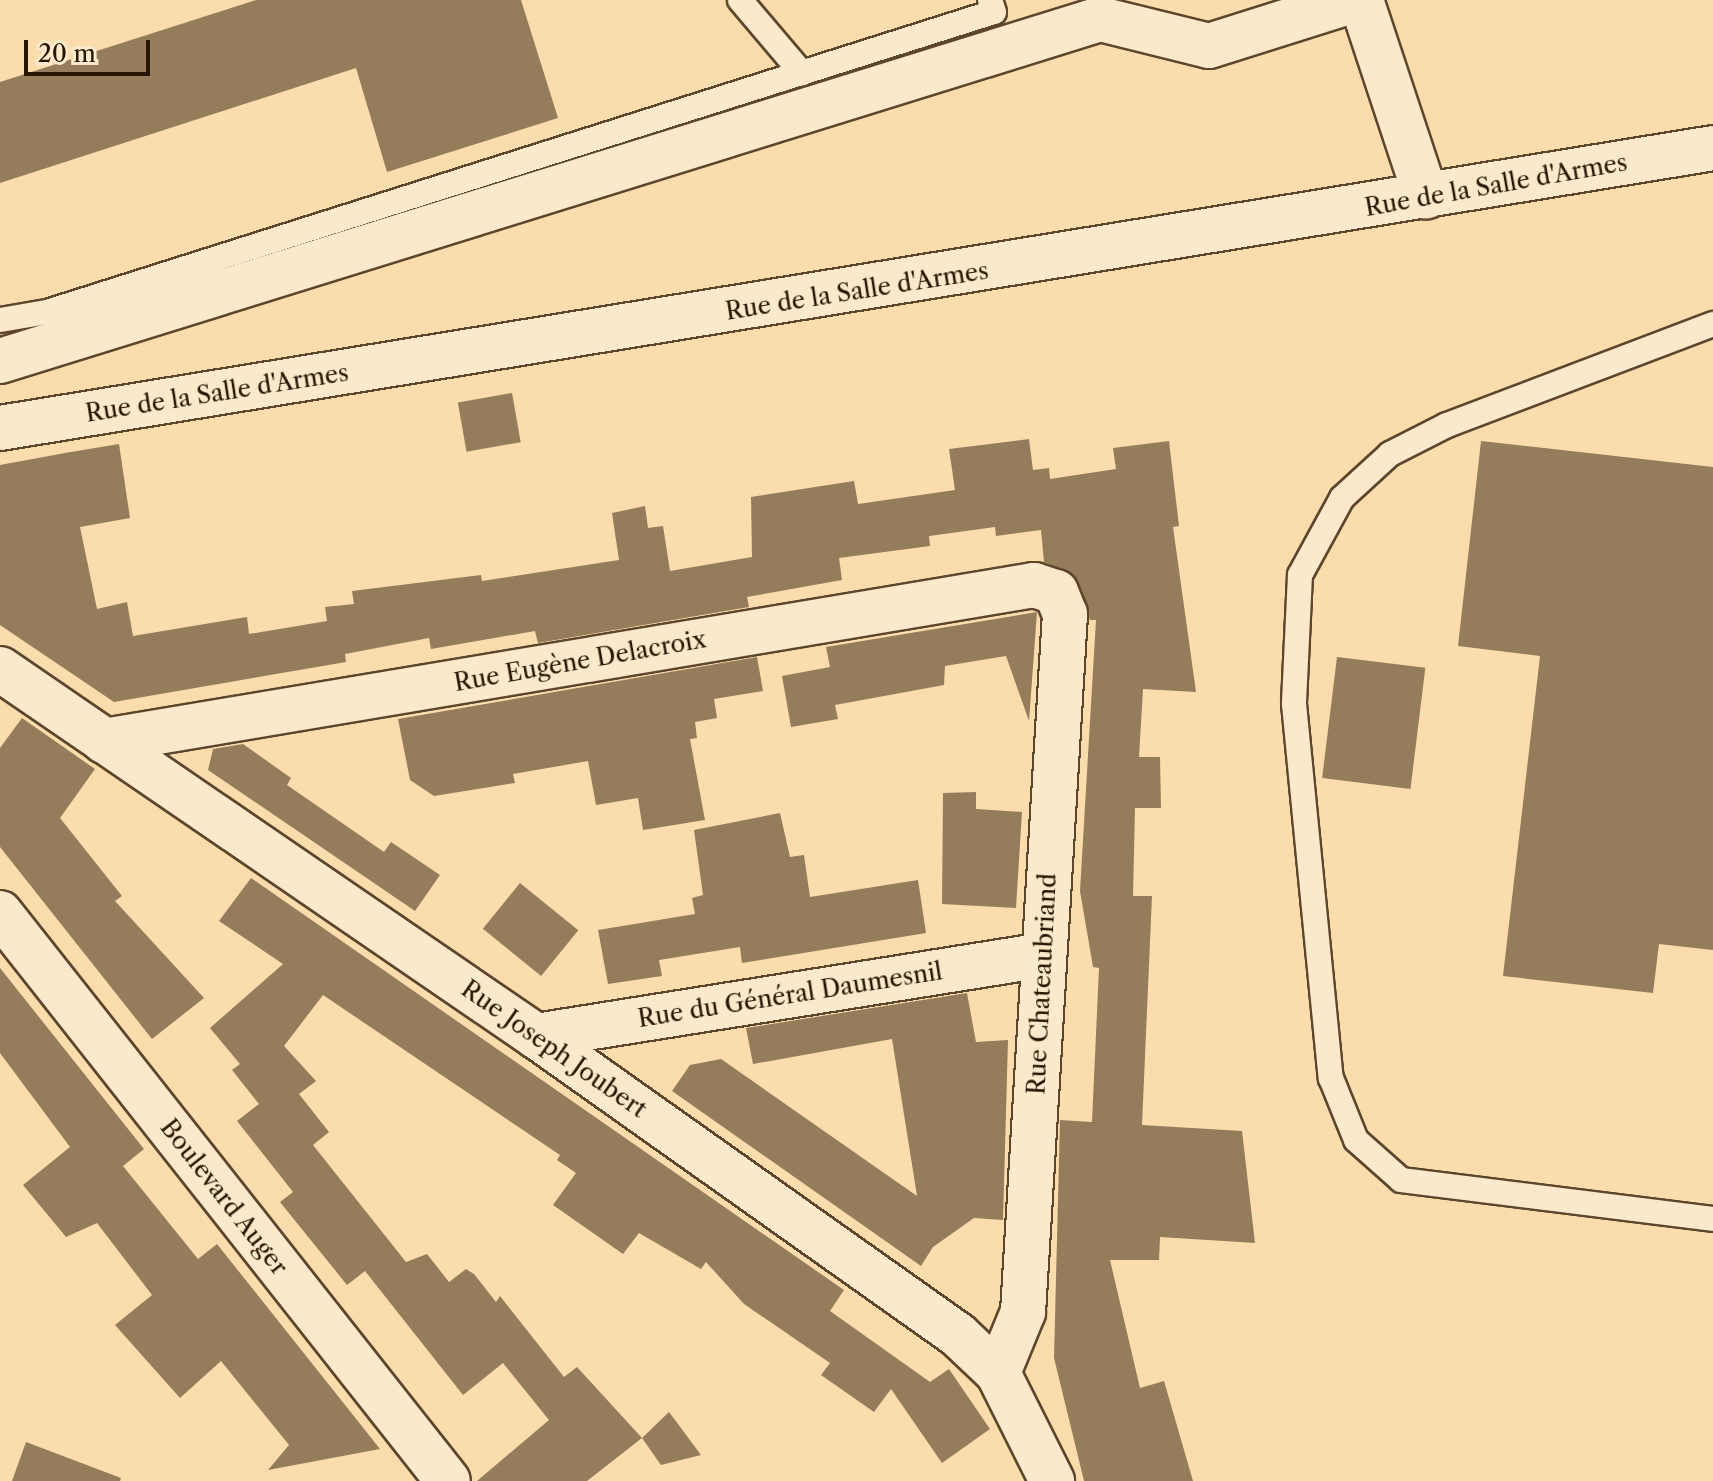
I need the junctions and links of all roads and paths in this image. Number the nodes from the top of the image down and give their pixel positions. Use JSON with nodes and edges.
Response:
{"nodes":[{"id":1,"x":740,"y":0,"type":"edge"},
{"id":2,"x":990,"y":0,"type":"edge"},
{"id":3,"x":1358,"y":0,"type":"edge"},
{"id":4,"x":802,"y":73,"type":"junction"},
{"id":5,"x":1713,"y":148,"type":"edge"},
{"id":6,"x":1426,"y":197,"type":"junction"},
{"id":7,"x":0,"y":320,"type":"edge"},
{"id":8,"x":1713,"y":324,"type":"edge"},
{"id":9,"x":0,"y":361,"type":"edge"},
{"id":10,"x":0,"y":428,"type":"edge"},
{"id":11,"x":1056,"y":592,"type":"joint"},
{"id":12,"x":0,"y":669,"type":"edge"},
{"id":13,"x":104,"y":741,"type":"junction"},
{"id":14,"x":0,"y":913,"type":"edge"},
{"id":15,"x":1044,"y":955,"type":"junction"},
{"id":16,"x":536,"y":1036,"type":"junction"},
{"id":17,"x":1713,"y":1219,"type":"edge"},
{"id":18,"x":998,"y":1373,"type":"junction"},
{"id":19,"x":448,"y":1481,"type":"edge"},
{"id":20,"x":1052,"y":1481,"type":"edge"}],
"edges":[{"from":1,"to":4,"type":"lane"},
{"from":2,"to":4,"type":"lane"},
{"from":3,"to":6,"type":"street"},
{"from":3,"to":9,"type":"street"},
{"from":4,"to":7,"type":"lane"},
{"from":5,"to":6,"type":"street","name":"Rue de la Salle d'Armes"},
{"from":6,"to":10,"type":"street","name":"Rue de la Salle d'Armes"},
{"from":8,"to":17,"type":"lane"},
{"from":11,"to":13,"type":"street","name":"Rue Eugène Delacroix"},
{"from":11,"to":15,"type":"street","name":"Rue Chateaubriand"},
{"from":12,"to":13,"type":"street","name":"Rue Joseph Joubert"},
{"from":13,"to":16,"type":"street","name":"Rue Joseph Joubert"},
{"from":14,"to":19,"type":"street","name":"Boulevard Auger"},
{"from":15,"to":16,"type":"street","name":"Rue du Général Daumesnil"},
{"from":15,"to":18,"type":"street","name":"Rue Chateaubriand"},
{"from":16,"to":18,"type":"street","name":"Rue Joseph Joubert"},
{"from":18,"to":20,"type":"street","name":"Rue Joseph Joubert"}]}
